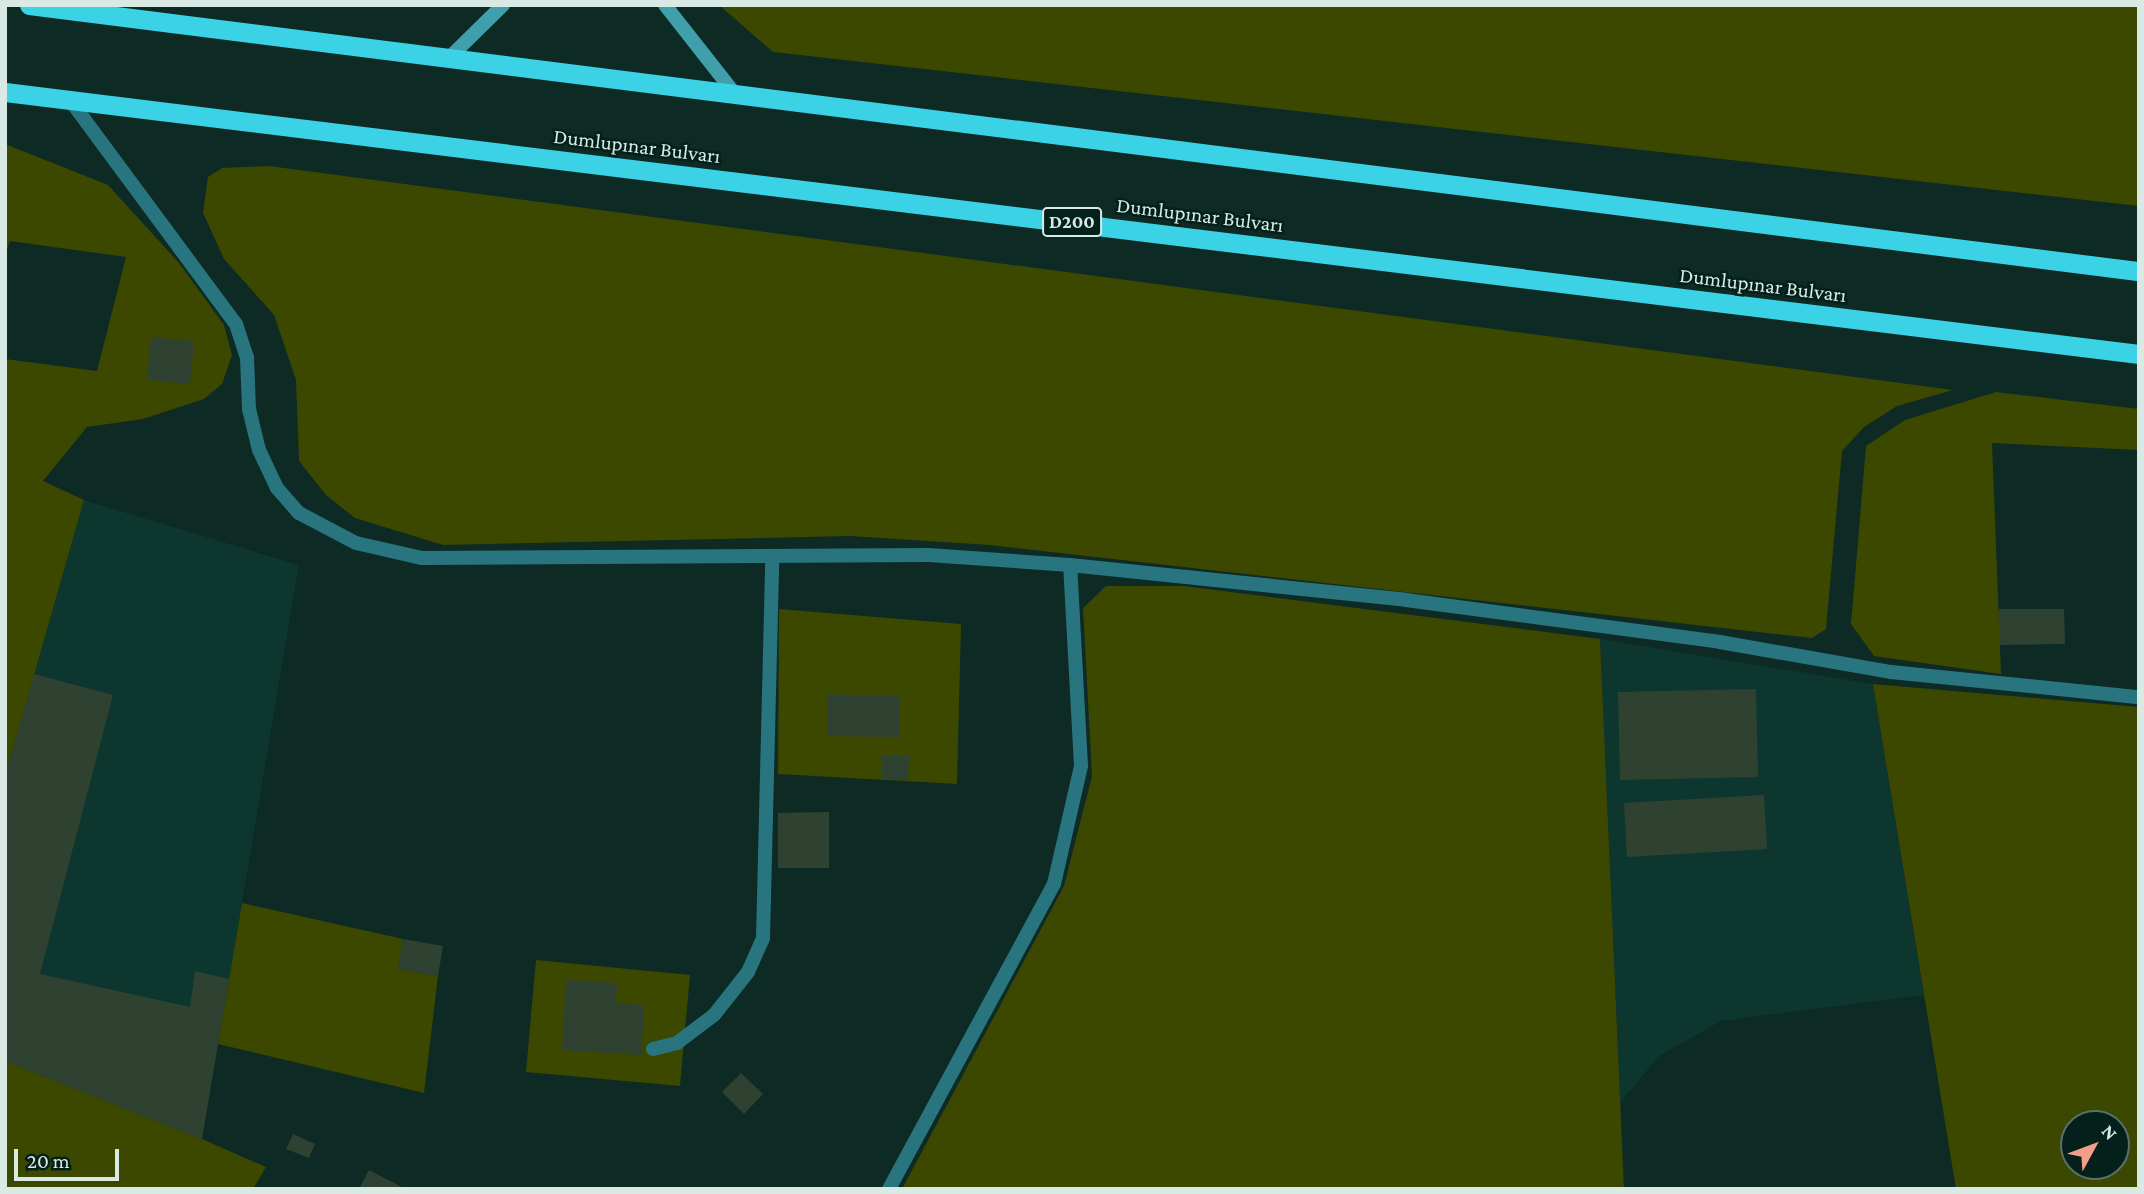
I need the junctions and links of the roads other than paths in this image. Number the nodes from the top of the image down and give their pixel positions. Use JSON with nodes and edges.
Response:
{"nodes":[{"id":1,"x":29,"y":5,"type":"edge"},
{"id":2,"x":503,"y":5,"type":"edge"},
{"id":3,"x":664,"y":5,"type":"edge"},
{"id":4,"x":449,"y":58,"type":"junction"},
{"id":5,"x":5,"y":92,"type":"edge"},
{"id":6,"x":735,"y":94,"type":"junction"},
{"id":7,"x":70,"y":100,"type":"junction"},
{"id":8,"x":2139,"y":271,"type":"edge"},
{"id":9,"x":2139,"y":354,"type":"edge"},
{"id":10,"x":772,"y":557,"type":"junction"},
{"id":11,"x":1070,"y":565,"type":"junction"},
{"id":12,"x":2139,"y":696,"type":"edge"},
{"id":13,"x":653,"y":1049,"type":"dead end"},
{"id":14,"x":889,"y":1189,"type":"edge"}],
"edges":[{"from":1,"to":4,"type":"highway"},
{"from":2,"to":4,"type":"main road"},
{"from":3,"to":6,"type":"main road"},
{"from":4,"to":6,"type":"highway"},
{"from":5,"to":7,"type":"highway","name":"Dumlupınar Bulvarı","number":"D200"},
{"from":6,"to":8,"type":"highway"},
{"from":7,"to":9,"type":"highway","name":"Dumlupınar Bulvarı","number":"D200"},
{"from":7,"to":10,"type":"street"},
{"from":10,"to":11,"type":"street"},
{"from":10,"to":13,"type":"street"},
{"from":11,"to":12,"type":"street"},
{"from":11,"to":14,"type":"street"}]}
